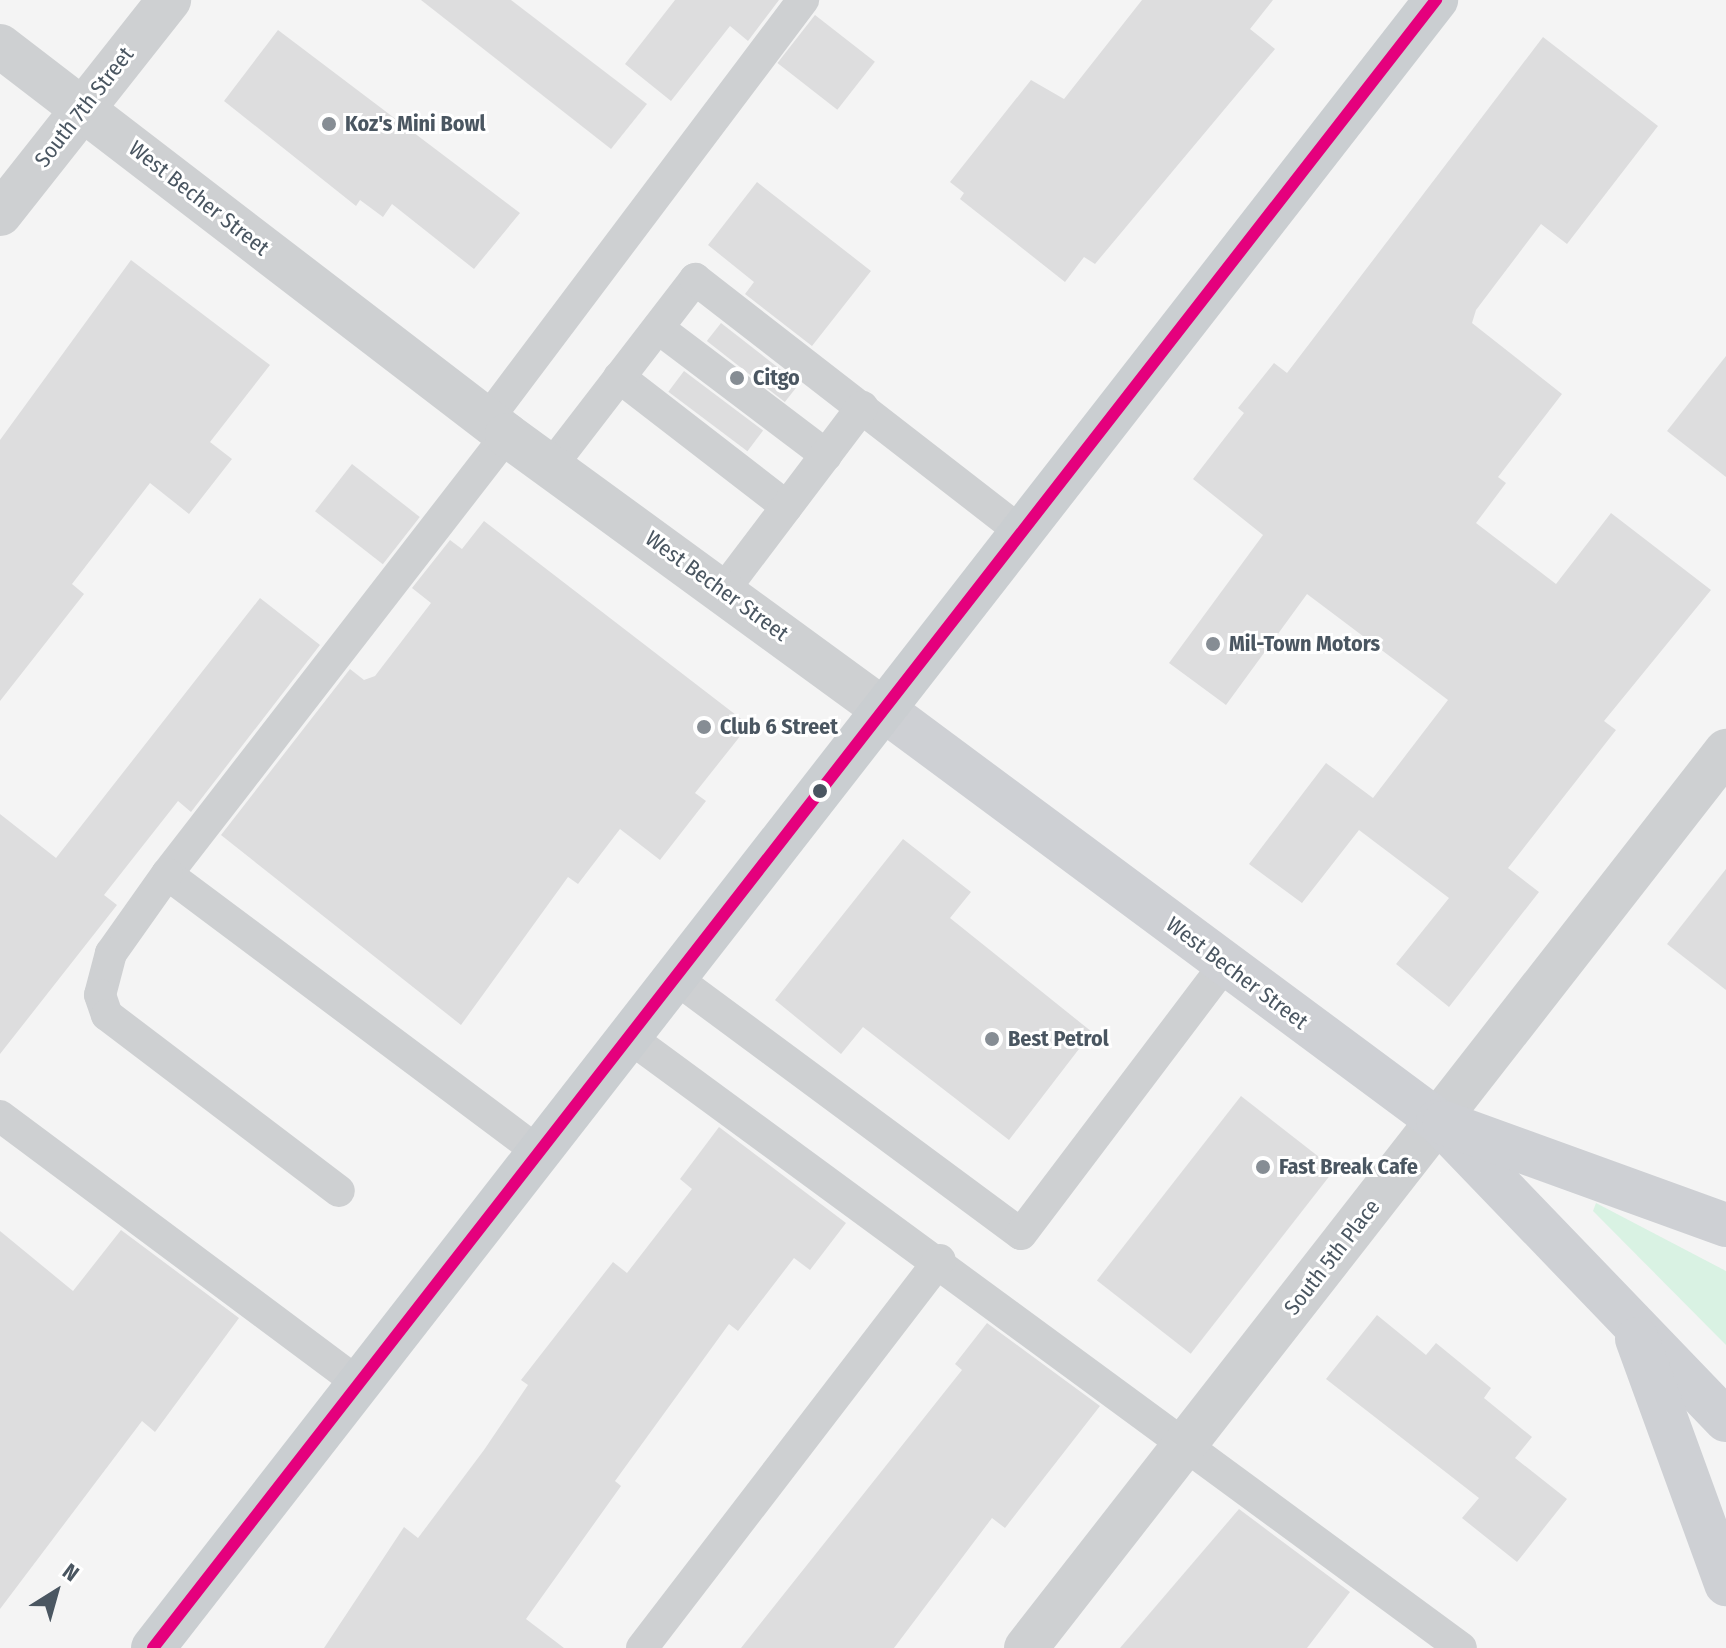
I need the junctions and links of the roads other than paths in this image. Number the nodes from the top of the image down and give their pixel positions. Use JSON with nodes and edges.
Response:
{"nodes":[{"id":1,"x":169,"y":0,"type":"edge"},
{"id":2,"x":803,"y":0,"type":"edge"},
{"id":3,"x":1436,"y":0,"type":"edge"},
{"id":4,"x":0,"y":46,"type":"edge"},
{"id":5,"x":83,"y":109,"type":"junction"},
{"id":6,"x":0,"y":214,"type":"edge"},
{"id":7,"x":658,"y":328,"type":"junction"},
{"id":8,"x":619,"y":377,"type":"junction"},
{"id":9,"x":862,"y":407,"type":"junction"},
{"id":10,"x":497,"y":428,"type":"junction"},
{"id":11,"x":826,"y":455,"type":"junction"},
{"id":12,"x":552,"y":465,"type":"junction"},
{"id":13,"x":787,"y":507,"type":"junction"},
{"id":14,"x":1022,"y":533,"type":"junction"},
{"id":15,"x":723,"y":591,"type":"junction"},
{"id":16,"x":884,"y":710,"type":"junction"},
{"id":17,"x":1726,"y":751,"type":"edge"},
{"id":18,"x":167,"y":874,"type":"junction"},
{"id":19,"x":1225,"y":964,"type":"junction"},
{"id":20,"x":675,"y":978,"type":"junction"},
{"id":21,"x":629,"y":1037,"type":"junction"},
{"id":22,"x":0,"y":1116,"type":"edge"},
{"id":23,"x":1438,"y":1121,"type":"junction"},
{"id":24,"x":539,"y":1152,"type":"junction"},
{"id":25,"x":339,"y":1191,"type":"dead end"},
{"id":26,"x":1726,"y":1225,"type":"edge"},
{"id":27,"x":940,"y":1260,"type":"junction"},
{"id":28,"x":1633,"y":1329,"type":"junction"},
{"id":29,"x":359,"y":1384,"type":"junction"},
{"id":30,"x":1726,"y":1420,"type":"edge"},
{"id":31,"x":1184,"y":1443,"type":"junction"},
{"id":32,"x":1726,"y":1584,"type":"edge"},
{"id":33,"x":153,"y":1648,"type":"edge"},
{"id":34,"x":642,"y":1648,"type":"edge"},
{"id":35,"x":1026,"y":1648,"type":"edge"},
{"id":36,"x":1461,"y":1648,"type":"edge"}],
"edges":[{"from":1,"to":5,"type":"street","name":"South 7th Street"},
{"from":2,"to":10,"type":"lane"},
{"from":3,"to":14,"type":"main road"},
{"from":4,"to":5,"type":"street","name":"West Becher Street"},
{"from":5,"to":6,"type":"street","name":"South 7th Street"},
{"from":5,"to":10,"type":"street","name":"West Becher Street"},
{"from":7,"to":8,"type":"lane"},
{"from":7,"to":9,"type":"lane"},
{"from":7,"to":11,"type":"lane"},
{"from":8,"to":12,"type":"lane"},
{"from":8,"to":13,"type":"lane"},
{"from":9,"to":11,"type":"lane"},
{"from":9,"to":14,"type":"lane"},
{"from":10,"to":12,"type":"street","name":"West Becher Street"},
{"from":10,"to":18,"type":"lane"},
{"from":11,"to":13,"type":"lane"},
{"from":12,"to":15,"type":"street","name":"West Becher Street"},
{"from":13,"to":15,"type":"lane"},
{"from":14,"to":16,"type":"main road"},
{"from":15,"to":16,"type":"street","name":"West Becher Street"},
{"from":16,"to":19,"type":"main road","name":"West Becher Street"},
{"from":16,"to":20,"type":"main road"},
{"from":17,"to":23,"type":"street","name":"South 5th Place"},
{"from":18,"to":24,"type":"lane"},
{"from":18,"to":25,"type":"lane"},
{"from":19,"to":20,"type":"lane"},
{"from":19,"to":23,"type":"main road","name":"West Becher Street"},
{"from":20,"to":21,"type":"main road"},
{"from":21,"to":24,"type":"main road"},
{"from":21,"to":27,"type":"lane"},
{"from":22,"to":29,"type":"lane"},
{"from":23,"to":26,"type":"main road","name":"West Becher Street"},
{"from":23,"to":28,"type":"main road","name":"West Becher Street"},
{"from":23,"to":31,"type":"street","name":"South 5th Place"},
{"from":24,"to":29,"type":"main road"},
{"from":27,"to":31,"type":"lane"},
{"from":27,"to":34,"type":"lane"},
{"from":28,"to":30,"type":"main road","name":"West Becher Street"},
{"from":28,"to":32,"type":"main road"},
{"from":29,"to":33,"type":"main road"},
{"from":31,"to":35,"type":"street","name":"South 5th Place"},
{"from":31,"to":36,"type":"lane"}]}
